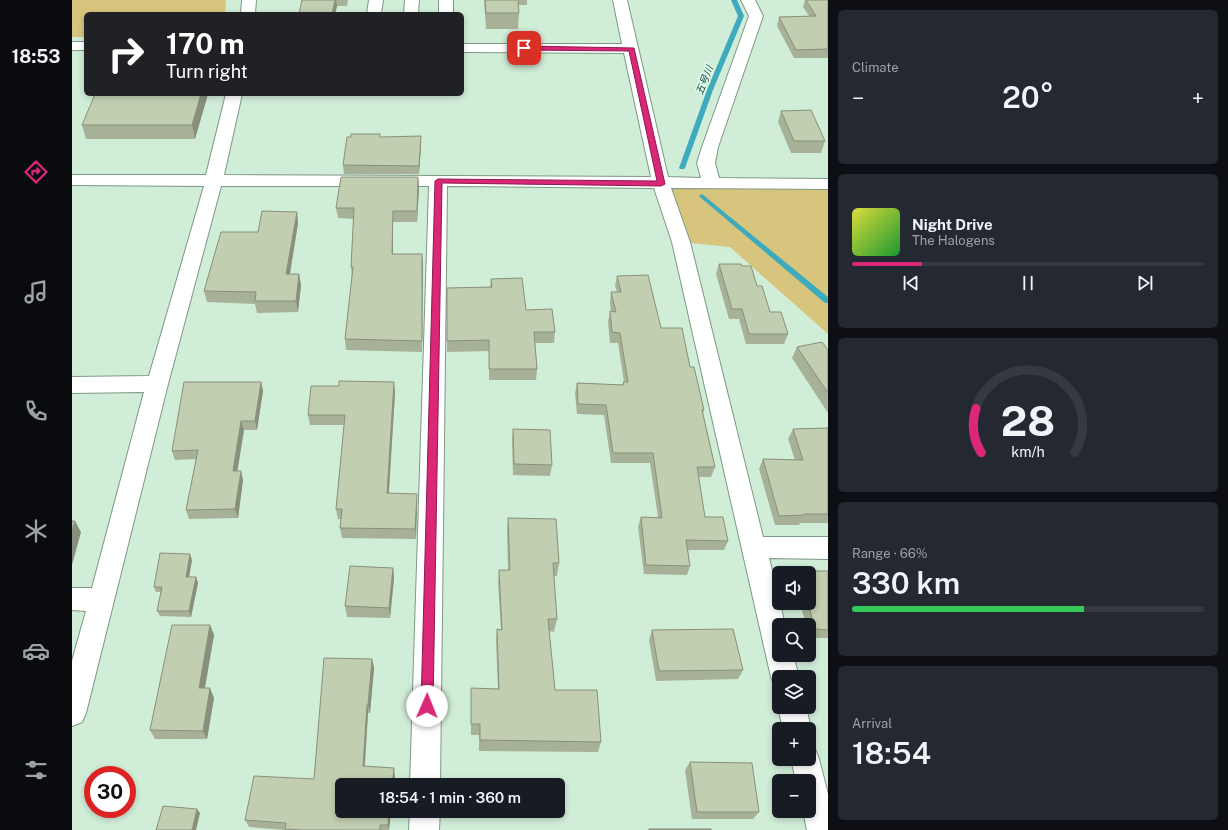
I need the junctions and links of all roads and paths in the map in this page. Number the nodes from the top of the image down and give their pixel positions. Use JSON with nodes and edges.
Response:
{"nodes":[{"id":1,"x":249,"y":0,"type":"edge"},
{"id":2,"x":376,"y":0,"type":"edge"},
{"id":3,"x":412,"y":0,"type":"edge"},
{"id":4,"x":446,"y":0,"type":"edge"},
{"id":5,"x":620,"y":0,"type":"edge"},
{"id":6,"x":748,"y":0,"type":"edge"},
{"id":7,"x":248,"y":12,"type":"edge"},
{"id":8,"x":374,"y":12,"type":"edge"},
{"id":9,"x":411,"y":12,"type":"edge"},
{"id":10,"x":446,"y":12,"type":"edge"},
{"id":11,"x":72,"y":46,"type":"edge"},
{"id":12,"x":84,"y":46,"type":"edge"},
{"id":13,"x":464,"y":48,"type":"edge"},
{"id":14,"x":632,"y":49,"type":"junction"},
{"id":15,"x":234,"y":96,"type":"edge"},
{"id":16,"x":72,"y":180,"type":"edge"},
{"id":17,"x":214,"y":180,"type":"junction"},
{"id":18,"x":438,"y":181,"type":"junction"},
{"id":19,"x":661,"y":184,"type":"junction"},
{"id":20,"x":712,"y":184,"type":"junction"},
{"id":21,"x":828,"y":184,"type":"edge"},
{"id":22,"x":157,"y":384,"type":"junction"},
{"id":23,"x":72,"y":385,"type":"edge"},
{"id":24,"x":754,"y":547,"type":"junction"},
{"id":25,"x":828,"y":548,"type":"edge"},
{"id":26,"x":72,"y":599,"type":"edge"},
{"id":27,"x":101,"y":600,"type":"junction"},
{"id":28,"x":772,"y":624,"type":"edge"},
{"id":29,"x":72,"y":713,"type":"edge"},
{"id":30,"x":807,"y":766,"type":"edge"},
{"id":31,"x":425,"y":778,"type":"edge"},
{"id":32,"x":424,"y":818,"type":"edge"},
{"id":33,"x":424,"y":830,"type":"edge"},
{"id":34,"x":822,"y":830,"type":"edge"}],
"edges":[{"from":1,"to":7,"type":"street"},
{"from":2,"to":8,"type":"street"},
{"from":3,"to":9,"type":"street"},
{"from":4,"to":10,"type":"street"},
{"from":5,"to":14,"type":"street"},
{"from":6,"to":20,"type":"street"},
{"from":11,"to":12,"type":"street"},
{"from":13,"to":14,"type":"street"},
{"from":14,"to":19,"type":"street"},
{"from":15,"to":17,"type":"street"},
{"from":16,"to":17,"type":"street"},
{"from":17,"to":18,"type":"street"},
{"from":17,"to":22,"type":"street"},
{"from":18,"to":19,"type":"street"},
{"from":18,"to":31,"type":"street"},
{"from":19,"to":20,"type":"street"},
{"from":19,"to":24,"type":"street"},
{"from":20,"to":21,"type":"street"},
{"from":22,"to":23,"type":"street"},
{"from":22,"to":27,"type":"street"},
{"from":24,"to":25,"type":"street"},
{"from":24,"to":28,"type":"street"},
{"from":26,"to":27,"type":"street"},
{"from":27,"to":29,"type":"street"},
{"from":30,"to":34,"type":"street"},
{"from":32,"to":33,"type":"street"}]}
